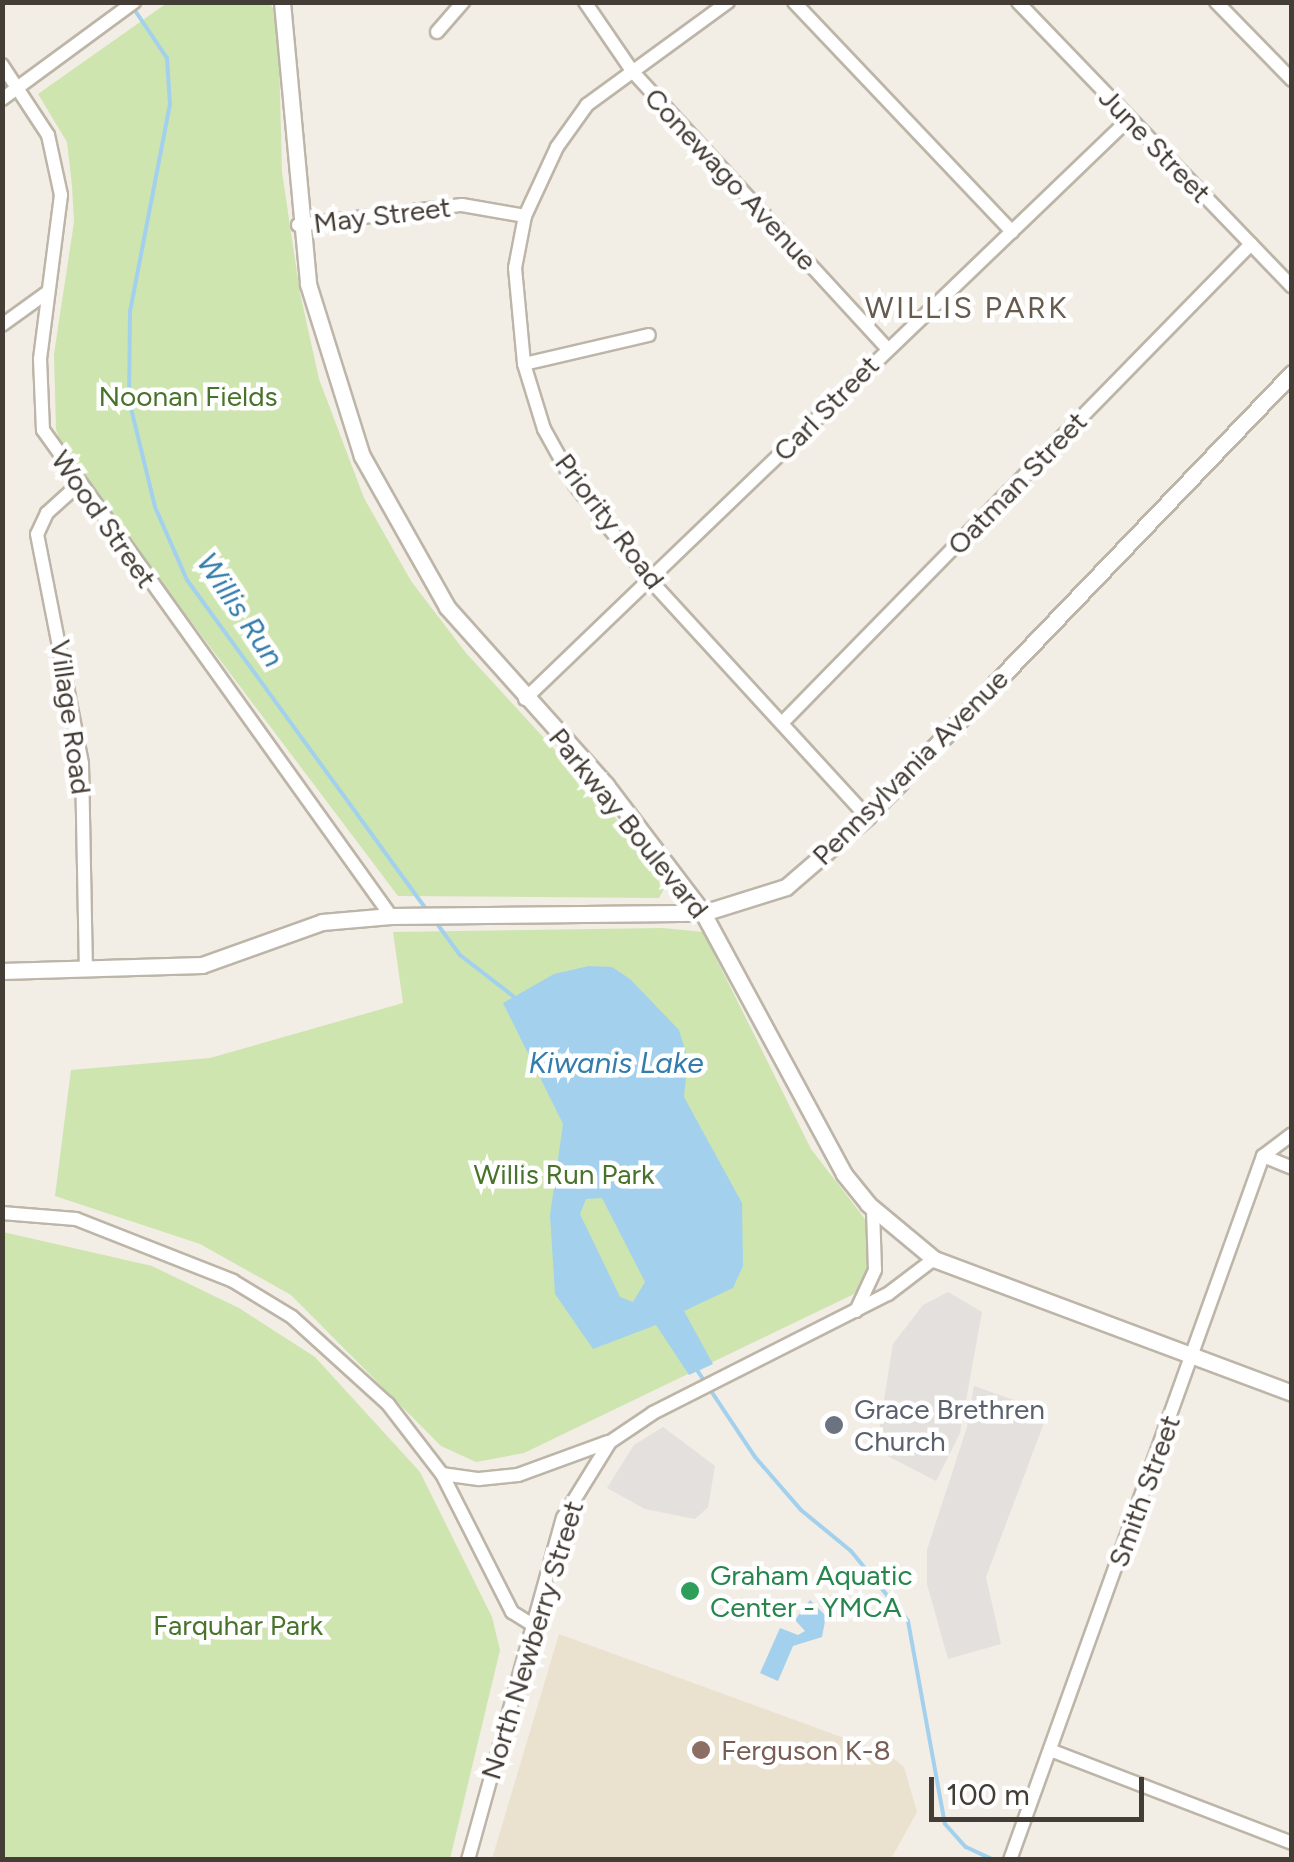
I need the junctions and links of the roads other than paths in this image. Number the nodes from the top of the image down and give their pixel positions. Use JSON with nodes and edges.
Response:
{"nodes":[{"id":1,"x":134,"y":2,"type":"edge"},
{"id":2,"x":282,"y":2,"type":"edge"},
{"id":3,"x":463,"y":2,"type":"edge"},
{"id":4,"x":585,"y":2,"type":"edge"},
{"id":5,"x":728,"y":2,"type":"edge"},
{"id":6,"x":794,"y":2,"type":"edge"},
{"id":7,"x":1018,"y":2,"type":"edge"},
{"id":8,"x":1216,"y":2,"type":"edge"},
{"id":9,"x":437,"y":32,"type":"dead end"},
{"id":10,"x":2,"y":65,"type":"edge"},
{"id":11,"x":633,"y":72,"type":"junction"},
{"id":12,"x":1292,"y":80,"type":"edge"},
{"id":13,"x":19,"y":87,"type":"junction"},
{"id":14,"x":2,"y":99,"type":"edge"},
{"id":15,"x":1129,"y":119,"type":"junction"},
{"id":16,"x":524,"y":216,"type":"junction"},
{"id":17,"x":298,"y":226,"type":"junction"},
{"id":18,"x":1012,"y":232,"type":"junction"},
{"id":19,"x":1251,"y":244,"type":"junction"},
{"id":20,"x":1292,"y":287,"type":"edge"},
{"id":21,"x":48,"y":292,"type":"junction"},
{"id":22,"x":2,"y":325,"type":"edge"},
{"id":23,"x":649,"y":335,"type":"dead end"},
{"id":24,"x":887,"y":348,"type":"junction"},
{"id":25,"x":524,"y":364,"type":"junction"},
{"id":26,"x":1292,"y":373,"type":"edge"},
{"id":27,"x":78,"y":485,"type":"junction"},
{"id":28,"x":651,"y":581,"type":"junction"},
{"id":29,"x":525,"y":699,"type":"junction"},
{"id":30,"x":783,"y":722,"type":"junction"},
{"id":31,"x":867,"y":817,"type":"junction"},
{"id":32,"x":703,"y":912,"type":"junction"},
{"id":33,"x":391,"y":916,"type":"junction"},
{"id":34,"x":86,"y":968,"type":"junction"},
{"id":35,"x":2,"y":971,"type":"edge"},
{"id":36,"x":1292,"y":1134,"type":"edge"},
{"id":37,"x":1263,"y":1156,"type":"junction"},
{"id":38,"x":1292,"y":1168,"type":"edge"},
{"id":39,"x":873,"y":1208,"type":"junction"},
{"id":40,"x":2,"y":1212,"type":"edge"},
{"id":41,"x":934,"y":1259,"type":"junction"},
{"id":42,"x":856,"y":1311,"type":"junction"},
{"id":43,"x":1192,"y":1357,"type":"junction"},
{"id":44,"x":1292,"y":1393,"type":"edge"},
{"id":45,"x":610,"y":1442,"type":"junction"},
{"id":46,"x":442,"y":1474,"type":"junction"},
{"id":47,"x":533,"y":1625,"type":"junction"},
{"id":48,"x":1050,"y":1750,"type":"junction"},
{"id":49,"x":1292,"y":1843,"type":"edge"},
{"id":50,"x":1012,"y":1855,"type":"edge"},
{"id":51,"x":468,"y":1860,"type":"edge"}],
"edges":[{"from":1,"to":13,"type":"street"},
{"from":2,"to":17,"type":"street","name":"Parkway Boulevard"},
{"from":3,"to":9,"type":"street"},
{"from":4,"to":11,"type":"street","name":"Conewago Avenue"},
{"from":5,"to":11,"type":"street","name":"Priority Road"},
{"from":6,"to":18,"type":"street"},
{"from":7,"to":15,"type":"street","name":"June Street"},
{"from":8,"to":12,"type":"street"},
{"from":10,"to":13,"type":"street","name":"Wood Street"},
{"from":11,"to":16,"type":"street","name":"Priority Road"},
{"from":11,"to":24,"type":"street","name":"Conewago Avenue"},
{"from":13,"to":14,"type":"street"},
{"from":13,"to":21,"type":"street","name":"Wood Street"},
{"from":15,"to":18,"type":"street","name":"Carl Street"},
{"from":15,"to":19,"type":"street","name":"June Street"},
{"from":16,"to":17,"type":"street","name":"May Street"},
{"from":16,"to":25,"type":"street","name":"Priority Road"},
{"from":17,"to":29,"type":"street","name":"Parkway Boulevard"},
{"from":18,"to":24,"type":"street","name":"Carl Street"},
{"from":19,"to":20,"type":"street","name":"June Street"},
{"from":19,"to":30,"type":"street","name":"Oatman Street"},
{"from":21,"to":22,"type":"street"},
{"from":21,"to":27,"type":"street","name":"Wood Street"},
{"from":23,"to":25,"type":"street"},
{"from":24,"to":28,"type":"street","name":"Carl Street"},
{"from":25,"to":28,"type":"street","name":"Priority Road"},
{"from":26,"to":31,"type":"street","name":"Pennsylvania Avenue"},
{"from":27,"to":33,"type":"street","name":"Wood Street"},
{"from":27,"to":34,"type":"street","name":"Village Road"},
{"from":28,"to":29,"type":"street","name":"Carl Street"},
{"from":28,"to":30,"type":"street","name":"Priority Road"},
{"from":29,"to":32,"type":"street","name":"Parkway Boulevard"},
{"from":30,"to":31,"type":"street","name":"Priority Road"},
{"from":31,"to":32,"type":"street","name":"Pennsylvania Avenue"},
{"from":32,"to":33,"type":"street","name":"Pennsylvania Avenue"},
{"from":32,"to":39,"type":"street","name":"Parkway Boulevard"},
{"from":33,"to":34,"type":"street","name":"Pennsylvania Avenue"},
{"from":34,"to":35,"type":"street","name":"Pennsylvania Avenue"},
{"from":36,"to":37,"type":"street"},
{"from":37,"to":38,"type":"street"},
{"from":37,"to":43,"type":"street","name":"Smith Street"},
{"from":39,"to":41,"type":"street","name":"Parkway Boulevard"},
{"from":39,"to":42,"type":"street"},
{"from":40,"to":46,"type":"street"},
{"from":41,"to":42,"type":"street","name":"North Newberry Street"},
{"from":41,"to":43,"type":"street","name":"Parkway Boulevard"},
{"from":42,"to":45,"type":"street","name":"North Newberry Street"},
{"from":43,"to":44,"type":"street","name":"Parkway Boulevard"},
{"from":43,"to":48,"type":"street","name":"Smith Street"},
{"from":45,"to":46,"type":"street"},
{"from":45,"to":47,"type":"street","name":"North Newberry Street"},
{"from":46,"to":47,"type":"street"},
{"from":47,"to":51,"type":"street","name":"North Newberry Street"},
{"from":48,"to":49,"type":"street"},
{"from":48,"to":50,"type":"street","name":"Smith Street"}]}
